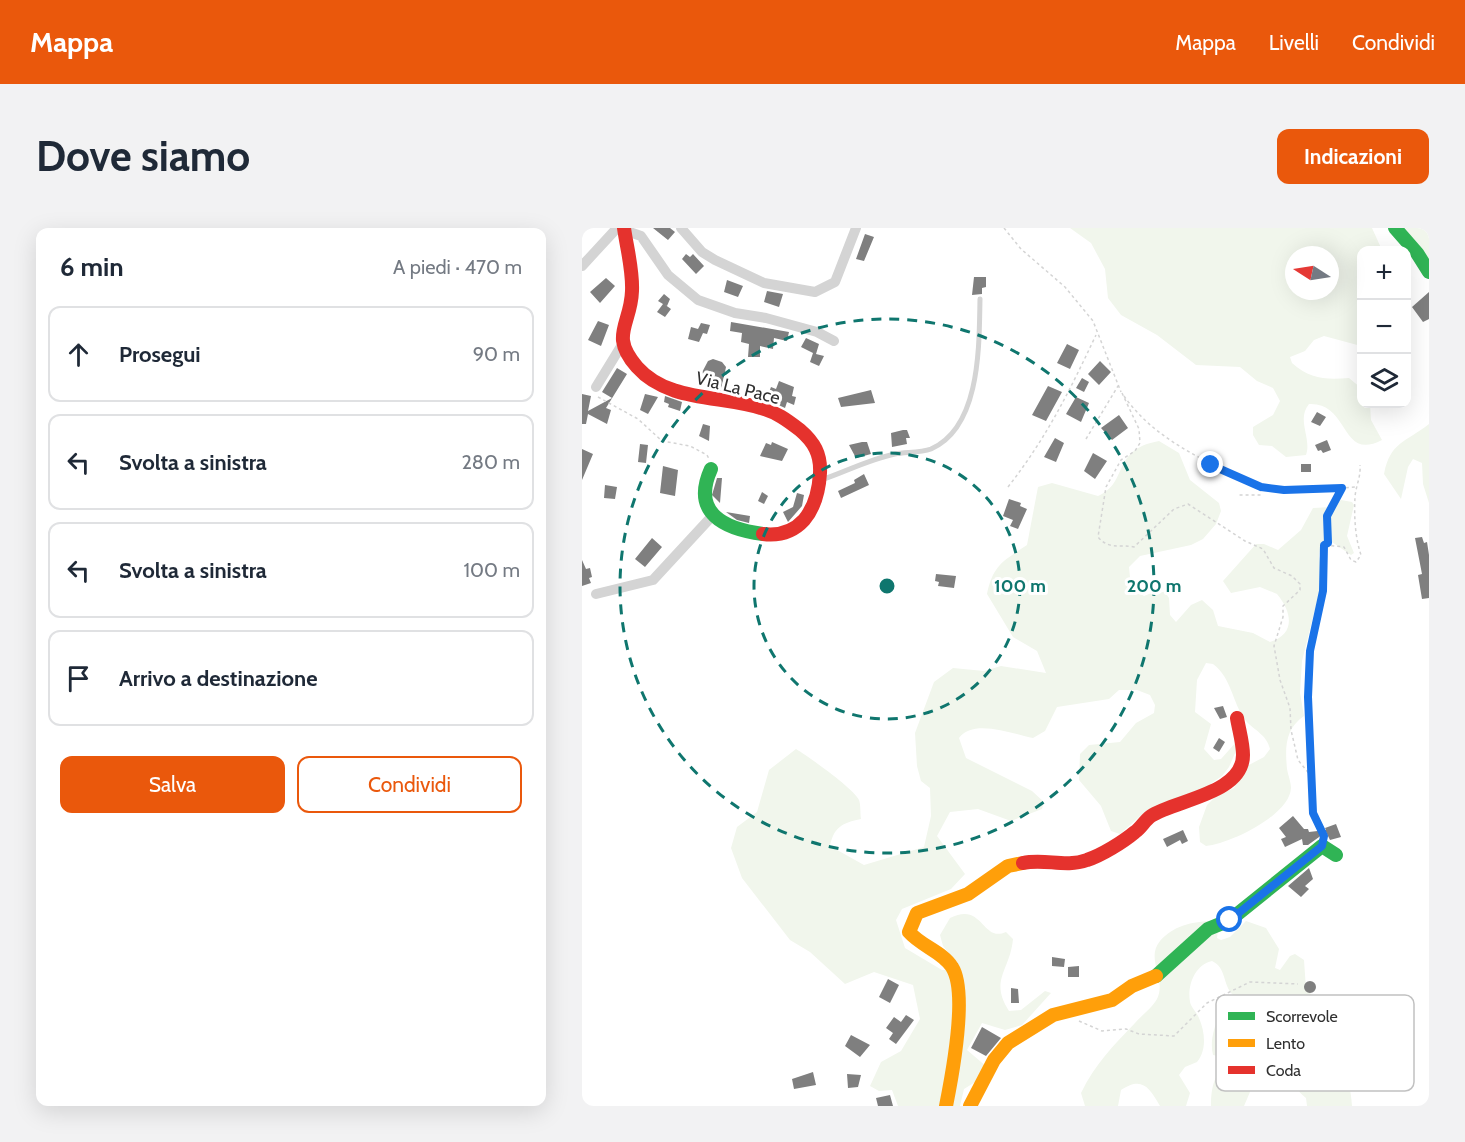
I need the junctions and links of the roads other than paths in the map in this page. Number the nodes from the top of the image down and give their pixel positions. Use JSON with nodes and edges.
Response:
{"nodes":[{"id":1,"x":621,"y":228,"type":"edge"},
{"id":2,"x":681,"y":228,"type":"edge"},
{"id":3,"x":856,"y":228,"type":"edge"},
{"id":4,"x":1395,"y":228,"type":"edge"},
{"id":5,"x":582,"y":266,"type":"edge"},
{"id":6,"x":1429,"y":272,"type":"edge"},
{"id":7,"x":980,"y":299,"type":"dead end"},
{"id":8,"x":834,"y":341,"type":"dead end"},
{"id":9,"x":623,"y":343,"type":"junction"},
{"id":10,"x":596,"y":387,"type":"road end"},
{"id":11,"x":711,"y":469,"type":"road end"},
{"id":12,"x":820,"y":481,"type":"junction"},
{"id":13,"x":714,"y":513,"type":"junction"},
{"id":14,"x":596,"y":594,"type":"dead end"},
{"id":15,"x":1237,"y":718,"type":"dead end"},
{"id":16,"x":1336,"y":855,"type":"dead end"},
{"id":17,"x":946,"y":1106,"type":"edge"},
{"id":18,"x":970,"y":1106,"type":"edge"}],
"edges":[{"from":1,"to":5,"type":"street"},
{"from":1,"to":8,"type":"street"},
{"from":1,"to":9,"type":"street"},
{"from":2,"to":3,"type":"street"},
{"from":4,"to":6,"type":"street"},
{"from":7,"to":12,"type":"lane"},
{"from":9,"to":10,"type":"street"},
{"from":9,"to":12,"type":"street","name":"Via La Pace"},
{"from":11,"to":13,"type":"street","name":"Via La Pace"},
{"from":12,"to":13,"type":"street","name":"Via La Pace"},
{"from":13,"to":14,"type":"street"},
{"from":15,"to":17,"type":"street"},
{"from":16,"to":18,"type":"street"}]}
